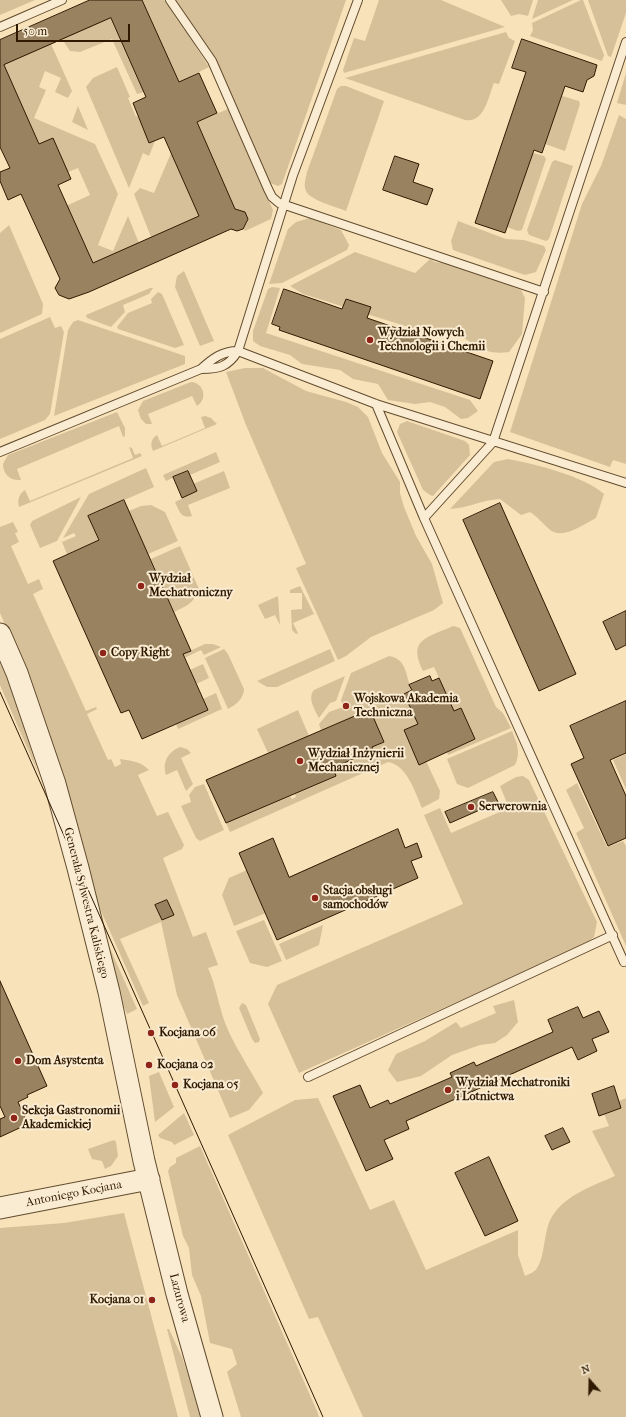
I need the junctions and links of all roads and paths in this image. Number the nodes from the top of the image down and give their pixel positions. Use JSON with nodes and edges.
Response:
{"nodes":[{"id":1,"x":62,"y":0,"type":"edge"},
{"id":2,"x":170,"y":0,"type":"edge"},
{"id":3,"x":358,"y":0,"type":"edge"},
{"id":4,"x":0,"y":27,"type":"edge"},
{"id":5,"x":626,"y":42,"type":"edge"},
{"id":6,"x":285,"y":204,"type":"junction"},
{"id":7,"x":544,"y":292,"type":"junction"},
{"id":8,"x":238,"y":351,"type":"junction"},
{"id":9,"x":376,"y":404,"type":"junction"},
{"id":10,"x":494,"y":442,"type":"junction"},
{"id":11,"x":0,"y":452,"type":"edge"},
{"id":12,"x":626,"y":483,"type":"edge"},
{"id":13,"x":424,"y":518,"type":"junction"},
{"id":14,"x":0,"y":634,"type":"edge"},
{"id":15,"x":612,"y":935,"type":"junction"},
{"id":16,"x":626,"y":961,"type":"edge"},
{"id":17,"x":308,"y":1077,"type":"dead end"},
{"id":18,"x":149,"y":1179,"type":"junction"},
{"id":19,"x":0,"y":1208,"type":"edge"},
{"id":20,"x":212,"y":1417,"type":"edge"}],
"edges":[{"from":1,"to":4,"type":"lane"},
{"from":2,"to":6,"type":"lane"},
{"from":3,"to":6,"type":"lane"},
{"from":5,"to":7,"type":"lane"},
{"from":6,"to":7,"type":"lane"},
{"from":6,"to":8,"type":"lane"},
{"from":7,"to":10,"type":"lane"},
{"from":8,"to":9,"type":"lane"},
{"from":8,"to":11,"type":"lane"},
{"from":9,"to":10,"type":"lane"},
{"from":9,"to":13,"type":"lane"},
{"from":10,"to":12,"type":"lane"},
{"from":10,"to":13,"type":"lane"},
{"from":13,"to":15,"type":"lane"},
{"from":14,"to":18,"type":"street","name":"Generała Sylwestra Kaliskiego"},
{"from":15,"to":16,"type":"lane"},
{"from":15,"to":17,"type":"lane"},
{"from":18,"to":19,"type":"street","name":"Antoniego Kocjana"},
{"from":18,"to":20,"type":"street","name":"Lazurowa"}]}
